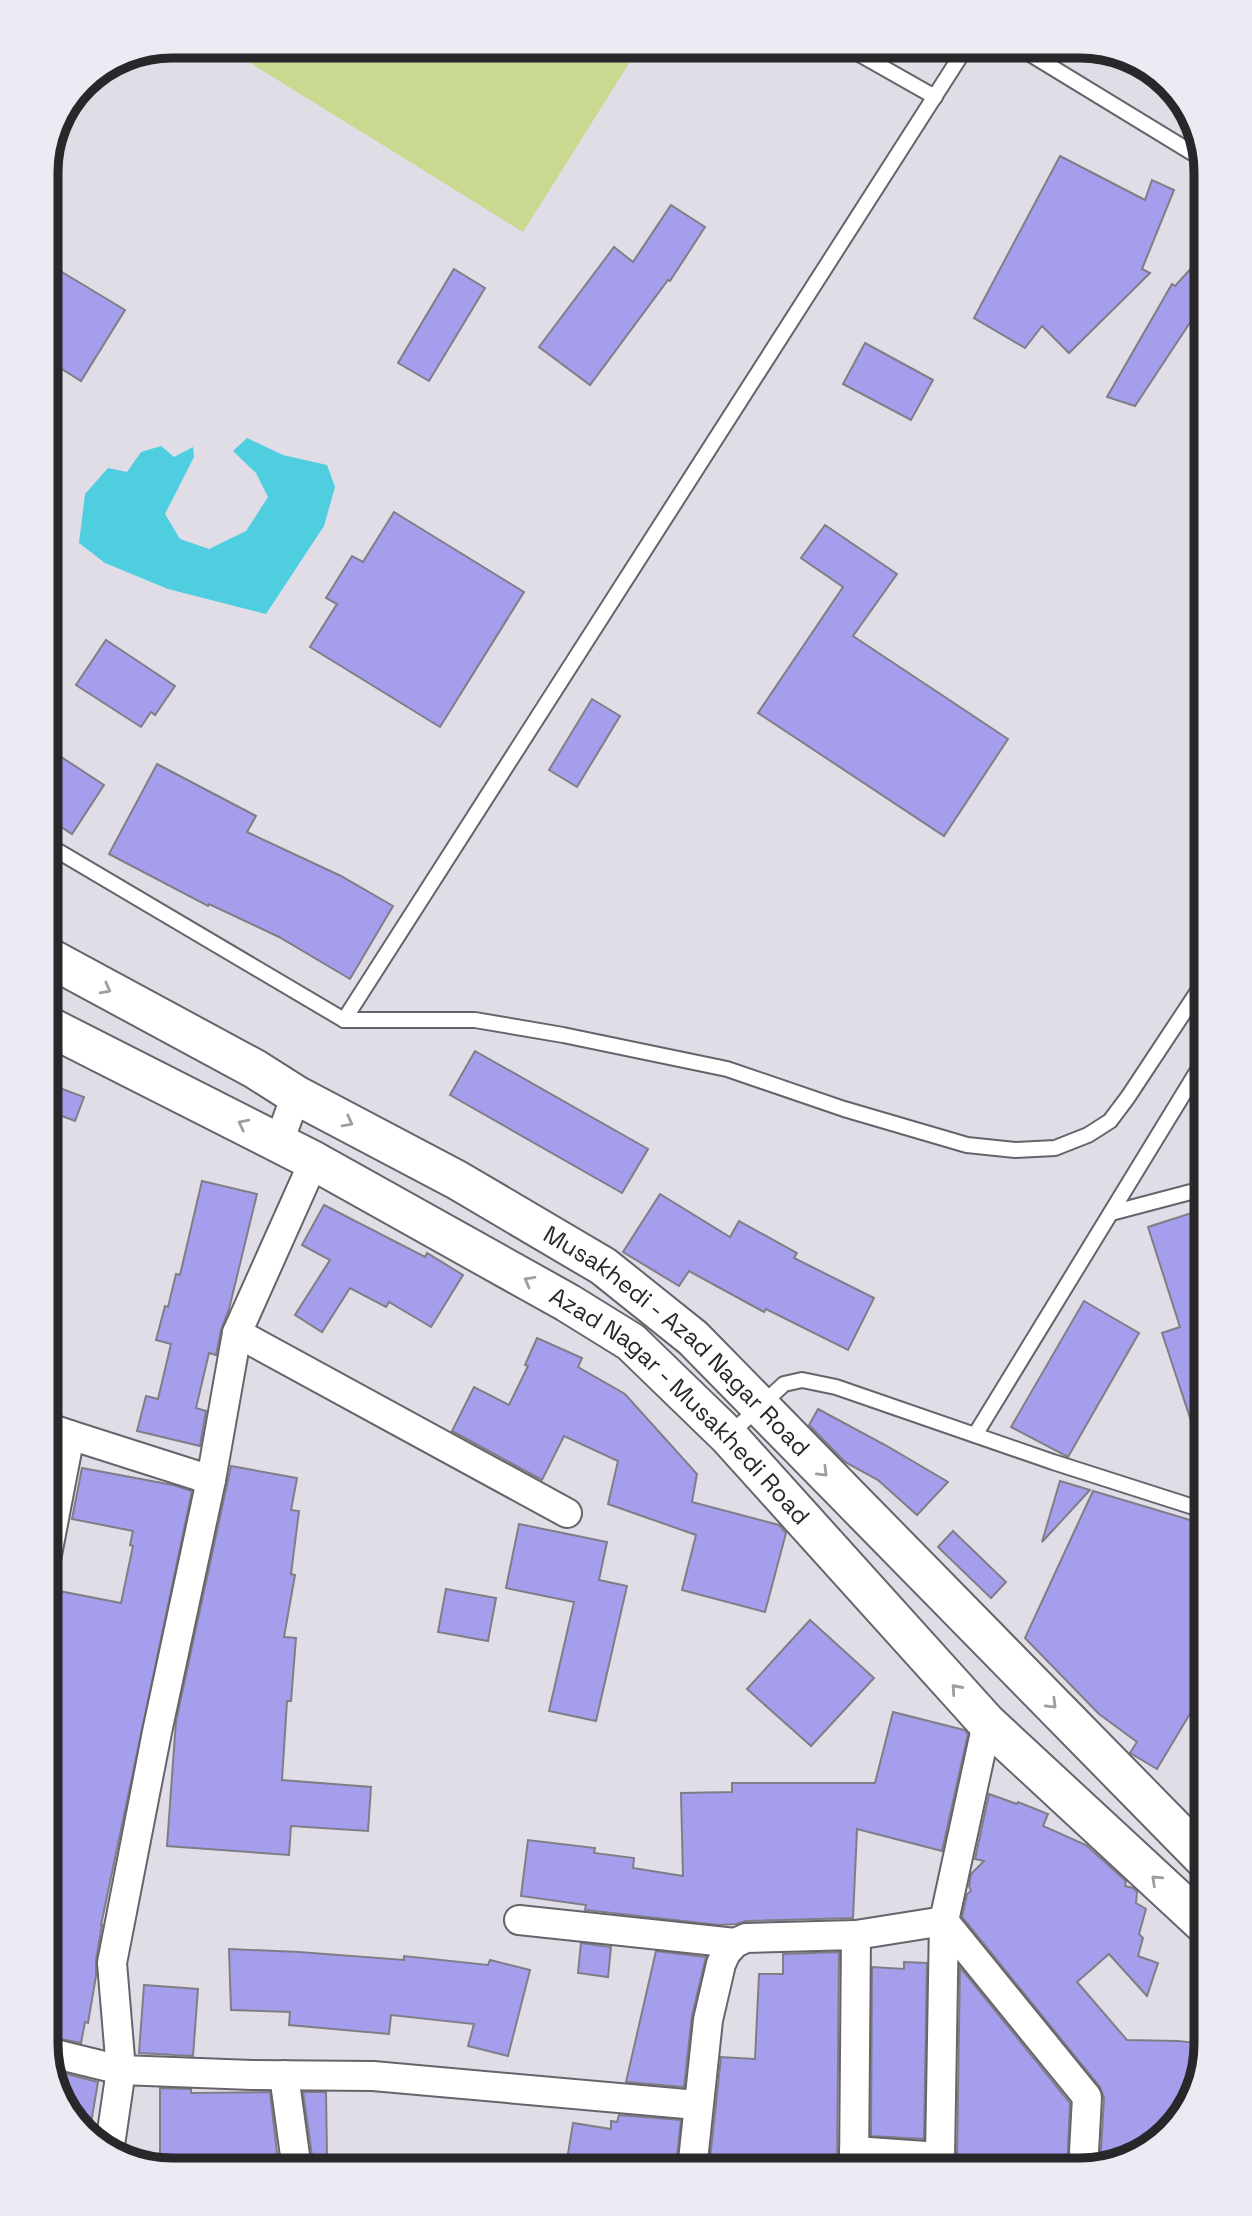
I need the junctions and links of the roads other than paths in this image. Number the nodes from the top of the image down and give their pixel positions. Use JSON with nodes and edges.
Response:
{"nodes":[{"id":1,"x":866,"y":58,"type":"edge"},
{"id":2,"x":959,"y":58,"type":"edge"},
{"id":3,"x":1037,"y":58,"type":"edge"},
{"id":4,"x":935,"y":97,"type":"junction"},
{"id":5,"x":1192,"y":153,"type":"edge"},
{"id":6,"x":58,"y":851,"type":"edge"},
{"id":7,"x":58,"y":963,"type":"edge"},
{"id":8,"x":1194,"y":997,"type":"edge"},
{"id":9,"x":344,"y":1020,"type":"junction"},
{"id":10,"x":58,"y":1031,"type":"edge"},
{"id":11,"x":1194,"y":1077,"type":"edge"},
{"id":12,"x":296,"y":1095,"type":"junction"},
{"id":13,"x":279,"y":1142,"type":"junction"},
{"id":14,"x":314,"y":1161,"type":"junction"},
{"id":15,"x":1194,"y":1191,"type":"edge"},
{"id":16,"x":1111,"y":1213,"type":"junction"},
{"id":17,"x":237,"y":1332,"type":"junction"},
{"id":18,"x":759,"y":1407,"type":"junction"},
{"id":19,"x":58,"y":1431,"type":"edge"},
{"id":20,"x":975,"y":1435,"type":"junction"},
{"id":21,"x":728,"y":1436,"type":"junction"},
{"id":22,"x":211,"y":1480,"type":"junction"},
{"id":23,"x":1194,"y":1507,"type":"edge"},
{"id":24,"x":567,"y":1513,"type":"dead end"},
{"id":25,"x":987,"y":1723,"type":"junction"},
{"id":26,"x":1194,"y":1849,"type":"edge"},
{"id":27,"x":1194,"y":1915,"type":"edge"},
{"id":28,"x":519,"y":1920,"type":"dead end"},
{"id":29,"x":943,"y":1922,"type":"junction"},
{"id":30,"x":856,"y":1935,"type":"junction"},
{"id":31,"x":735,"y":1942,"type":"junction"},
{"id":32,"x":59,"y":2055,"type":"edge"},
{"id":33,"x":121,"y":2070,"type":"junction"},
{"id":34,"x":284,"y":2075,"type":"junction"},
{"id":35,"x":697,"y":2105,"type":"junction"},
{"id":36,"x":111,"y":2141,"type":"edge"},
{"id":37,"x":295,"y":2158,"type":"edge"},
{"id":38,"x":693,"y":2158,"type":"edge"},
{"id":39,"x":854,"y":2158,"type":"edge"},
{"id":40,"x":939,"y":2158,"type":"edge"},
{"id":41,"x":1084,"y":2158,"type":"edge"}],
"edges":[{"from":1,"to":4,"type":"lane"},
{"from":2,"to":4,"type":"lane"},
{"from":3,"to":5,"type":"lane"},
{"from":4,"to":9,"type":"lane"},
{"from":6,"to":9,"type":"lane"},
{"from":7,"to":12,"type":"main road","name":"Musakhedi - Azad Nagar Road","one_way":true},
{"from":8,"to":9,"type":"lane"},
{"from":13,"to":10,"type":"main road","name":"Azad Nagar - Musakhedi Road","one_way":true},
{"from":11,"to":16,"type":"lane"},
{"from":12,"to":13,"type":"street"},
{"from":12,"to":18,"type":"main road","name":"Musakhedi - Azad Nagar Road","one_way":true},
{"from":13,"to":14,"type":"main road","name":"Azad Nagar - Musakhedi Road"},
{"from":14,"to":17,"type":"street"},
{"from":21,"to":14,"type":"main road","name":"Azad Nagar - Musakhedi Road","one_way":true},
{"from":15,"to":16,"type":"lane"},
{"from":16,"to":20,"type":"lane"},
{"from":17,"to":22,"type":"street"},
{"from":17,"to":24,"type":"street"},
{"from":18,"to":20,"type":"lane"},
{"from":18,"to":21,"type":"lane"},
{"from":18,"to":26,"type":"main road","name":"Musakhedi - Azad Nagar Road","one_way":true},
{"from":19,"to":22,"type":"street"},
{"from":20,"to":23,"type":"lane"},
{"from":25,"to":21,"type":"main road","name":"Azad Nagar - Musakhedi Road","one_way":true},
{"from":22,"to":33,"type":"street"},
{"from":27,"to":25,"type":"main road","name":"Azad Nagar - Musakhedi Road","one_way":true},
{"from":25,"to":29,"type":"street"},
{"from":28,"to":31,"type":"street"},
{"from":29,"to":30,"type":"street"},
{"from":29,"to":40,"type":"street"},
{"from":29,"to":41,"type":"street"},
{"from":30,"to":31,"type":"street"},
{"from":30,"to":39,"type":"street"},
{"from":31,"to":35,"type":"street"},
{"from":32,"to":33,"type":"street"},
{"from":33,"to":34,"type":"street"},
{"from":33,"to":36,"type":"street"},
{"from":34,"to":35,"type":"street"},
{"from":34,"to":37,"type":"street"},
{"from":35,"to":38,"type":"street"}]}
